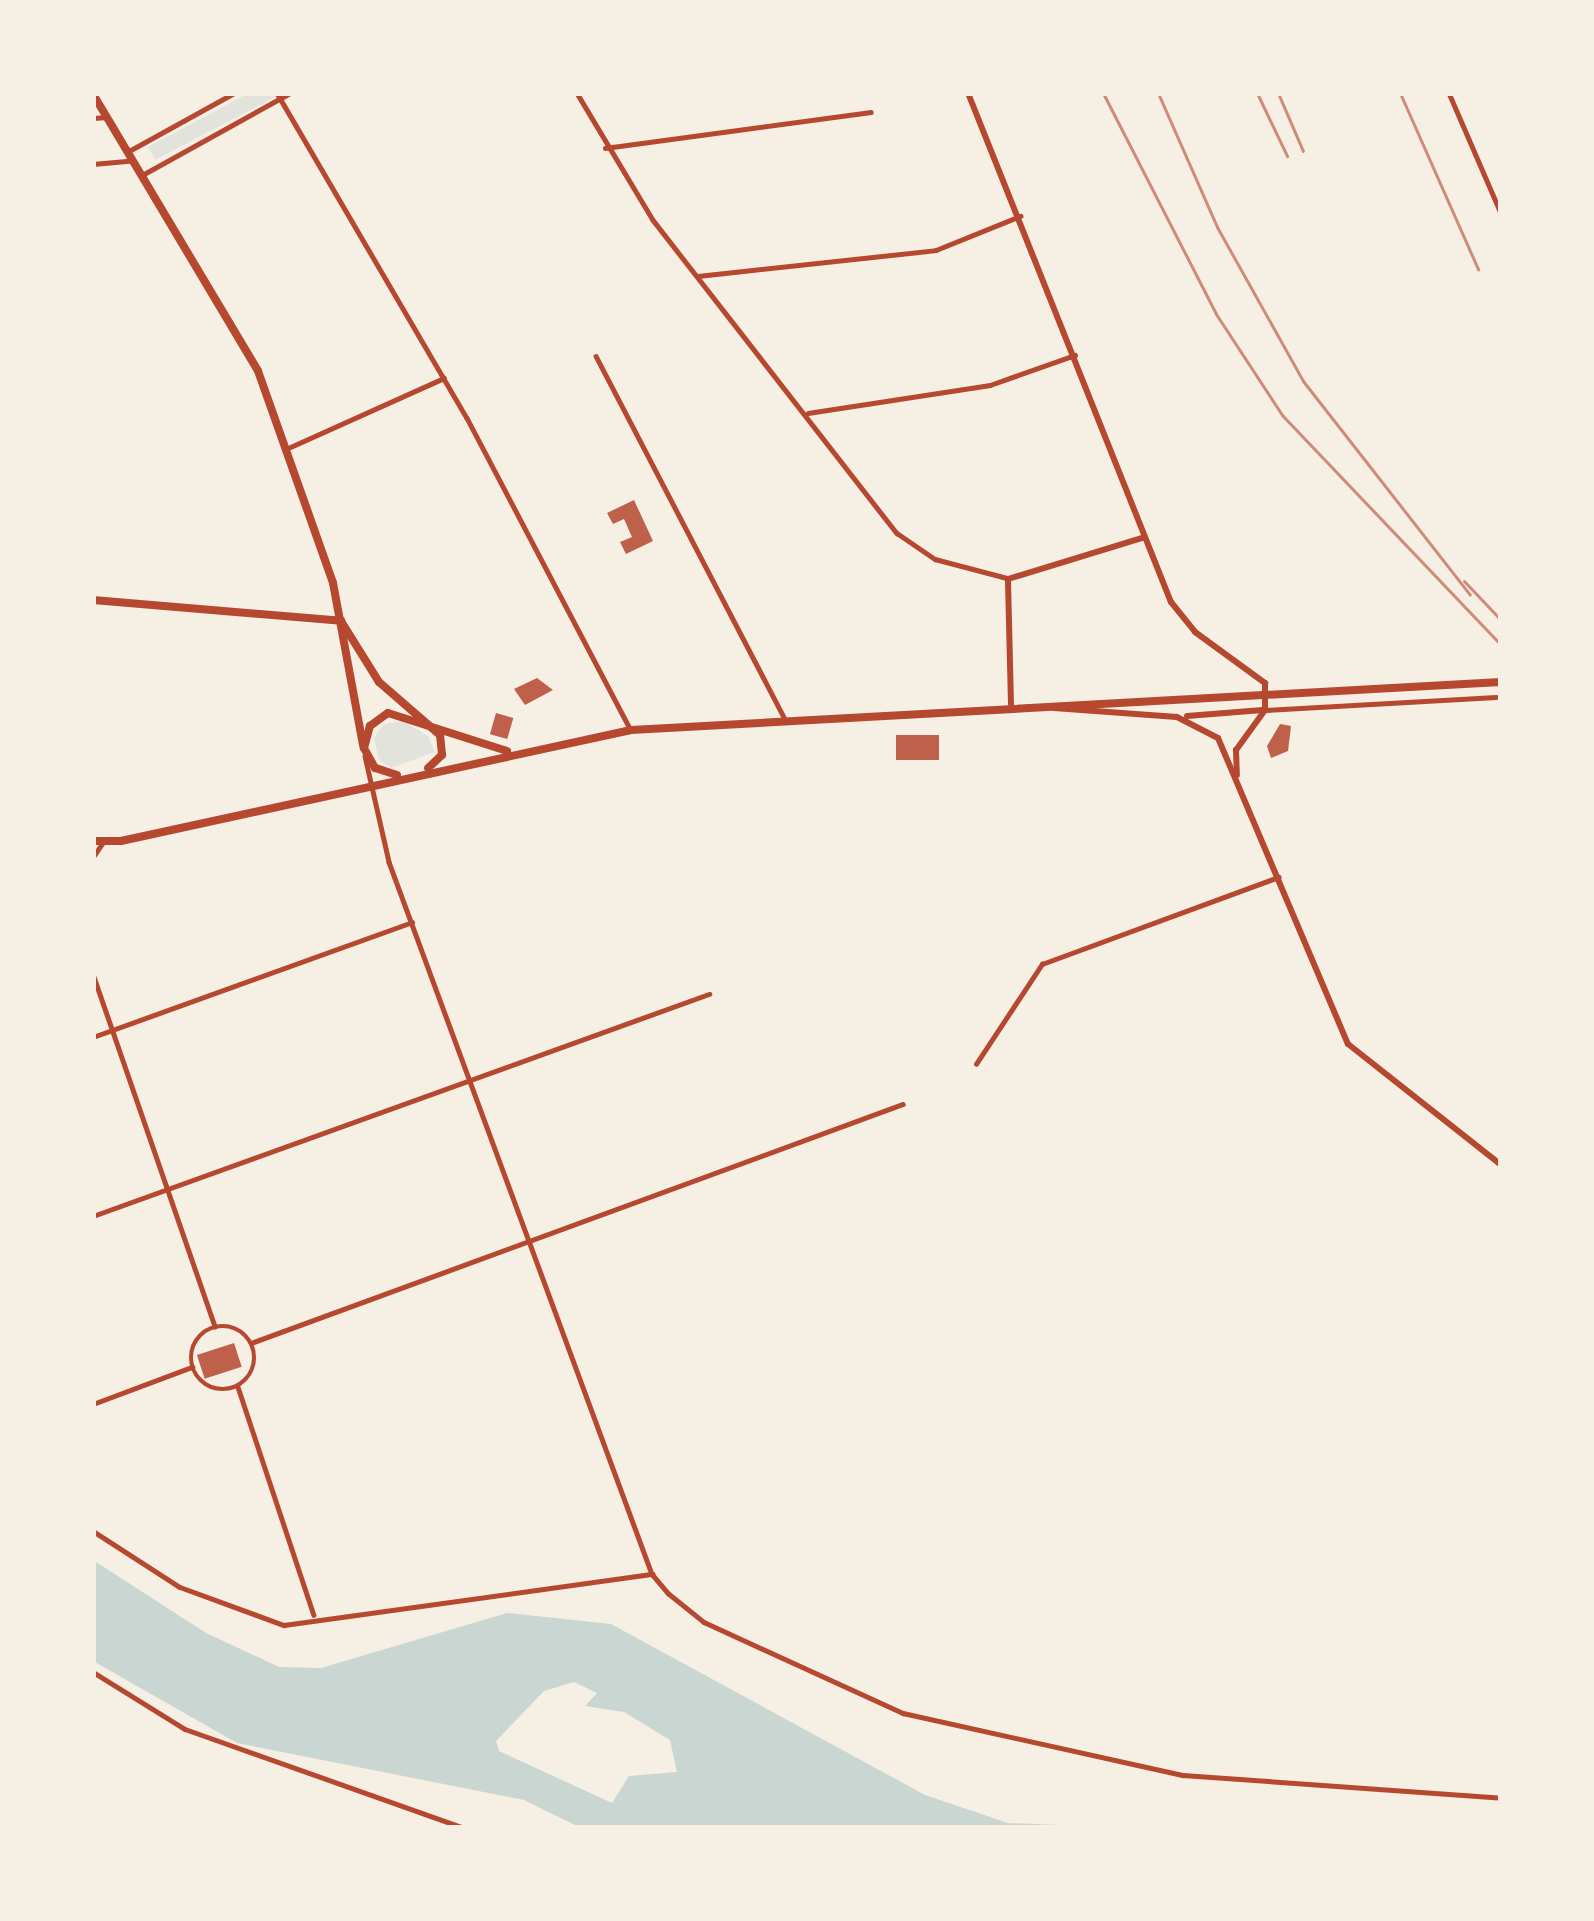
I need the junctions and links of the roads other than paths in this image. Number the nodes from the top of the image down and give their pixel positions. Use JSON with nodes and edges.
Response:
{"nodes":[{"id":1,"x":234,"y":93,"type":"edge"},
{"id":2,"x":290,"y":93,"type":"edge"},
{"id":3,"x":577,"y":93,"type":"edge"},
{"id":4,"x":968,"y":93,"type":"edge"},
{"id":5,"x":1449,"y":93,"type":"edge"},
{"id":6,"x":93,"y":94,"type":"edge"},
{"id":7,"x":278,"y":96,"type":"edge"},
{"id":8,"x":871,"y":112,"type":"dead end"},
{"id":9,"x":107,"y":117,"type":"junction"},
{"id":10,"x":93,"y":118,"type":"edge"},
{"id":11,"x":605,"y":148,"type":"junction"},
{"id":12,"x":129,"y":151,"type":"junction"},
{"id":13,"x":136,"y":161,"type":"junction"},
{"id":14,"x":93,"y":164,"type":"edge"},
{"id":15,"x":144,"y":174,"type":"junction"},
{"id":16,"x":1501,"y":213,"type":"edge"},
{"id":17,"x":1020,"y":216,"type":"junction"},
{"id":18,"x":695,"y":276,"type":"junction"},
{"id":19,"x":1075,"y":355,"type":"junction"},
{"id":20,"x":596,"y":356,"type":"dead end"},
{"id":21,"x":444,"y":378,"type":"junction"},
{"id":22,"x":808,"y":413,"type":"junction"},
{"id":23,"x":286,"y":449,"type":"junction"},
{"id":24,"x":1145,"y":537,"type":"junction"},
{"id":25,"x":1008,"y":579,"type":"junction"},
{"id":26,"x":93,"y":601,"type":"edge"},
{"id":27,"x":341,"y":621,"type":"junction"},
{"id":28,"x":1501,"y":682,"type":"edge"},
{"id":29,"x":1496,"y":697,"type":"dead end"},
{"id":30,"x":1033,"y":702,"type":"junction"},
{"id":31,"x":1011,"y":704,"type":"junction"},
{"id":32,"x":1264,"y":710,"type":"junction"},
{"id":33,"x":784,"y":717,"type":"junction"},
{"id":34,"x":1177,"y":717,"type":"junction"},
{"id":35,"x":426,"y":722,"type":"junction"},
{"id":36,"x":631,"y":730,"type":"junction"},
{"id":37,"x":1244,"y":735,"type":"junction"},
{"id":38,"x":1218,"y":737,"type":"junction"},
{"id":39,"x":364,"y":748,"type":"junction"},
{"id":40,"x":512,"y":752,"type":"junction"},
{"id":41,"x":411,"y":775,"type":"junction"},
{"id":42,"x":1237,"y":775,"type":"junction"},
{"id":43,"x":370,"y":785,"type":"junction"},
{"id":44,"x":98,"y":842,"type":"edge"},
{"id":45,"x":93,"y":857,"type":"edge"},
{"id":46,"x":1278,"y":877,"type":"junction"},
{"id":47,"x":412,"y":922,"type":"junction"},
{"id":48,"x":93,"y":974,"type":"edge"},
{"id":49,"x":709,"y":994,"type":"dead end"},
{"id":50,"x":112,"y":1030,"type":"junction"},
{"id":51,"x":93,"y":1037,"type":"edge"},
{"id":52,"x":976,"y":1064,"type":"dead end"},
{"id":53,"x":476,"y":1082,"type":"junction"},
{"id":54,"x":903,"y":1104,"type":"dead end"},
{"id":55,"x":1501,"y":1165,"type":"edge"},
{"id":56,"x":168,"y":1190,"type":"junction"},
{"id":57,"x":93,"y":1216,"type":"edge"},
{"id":58,"x":530,"y":1240,"type":"junction"},
{"id":59,"x":215,"y":1327,"type":"junction"},
{"id":60,"x":251,"y":1343,"type":"junction"},
{"id":61,"x":192,"y":1367,"type":"junction"},
{"id":62,"x":238,"y":1387,"type":"junction"},
{"id":63,"x":93,"y":1404,"type":"edge"},
{"id":64,"x":93,"y":1532,"type":"edge"},
{"id":65,"x":652,"y":1574,"type":"junction"},
{"id":66,"x":314,"y":1616,"type":"junction"},
{"id":67,"x":93,"y":1672,"type":"edge"},
{"id":68,"x":1501,"y":1798,"type":"edge"},
{"id":69,"x":465,"y":1828,"type":"edge"}],
"edges":[{"from":1,"to":12,"type":"street"},
{"from":2,"to":7,"type":"street"},
{"from":3,"to":11,"type":"street"},
{"from":4,"to":17,"type":"street"},
{"from":5,"to":16,"type":"street"},
{"from":6,"to":9,"type":"main road"},
{"from":7,"to":15,"type":"street"},
{"from":7,"to":21,"type":"street"},
{"from":8,"to":11,"type":"street"},
{"from":9,"to":10,"type":"street"},
{"from":9,"to":12,"type":"main road"},
{"from":11,"to":18,"type":"street"},
{"from":12,"to":13,"type":"main road"},
{"from":13,"to":14,"type":"street"},
{"from":13,"to":15,"type":"main road"},
{"from":15,"to":23,"type":"main road"},
{"from":17,"to":18,"type":"street"},
{"from":17,"to":19,"type":"street"},
{"from":18,"to":22,"type":"street"},
{"from":19,"to":22,"type":"street"},
{"from":19,"to":24,"type":"street"},
{"from":20,"to":33,"type":"street"},
{"from":21,"to":23,"type":"street"},
{"from":21,"to":36,"type":"street"},
{"from":22,"to":25,"type":"street"},
{"from":23,"to":27,"type":"main road"},
{"from":24,"to":25,"type":"street"},
{"from":24,"to":32,"type":"street"},
{"from":25,"to":31,"type":"street"},
{"from":26,"to":27,"type":"main road"},
{"from":27,"to":35,"type":"main road"},
{"from":27,"to":39,"type":"main road"},
{"from":28,"to":30,"type":"main road"},
{"from":29,"to":32,"type":"street"},
{"from":30,"to":31,"type":"main road"},
{"from":30,"to":34,"type":"street"},
{"from":31,"to":33,"type":"main road"},
{"from":32,"to":34,"type":"street"},
{"from":32,"to":37,"type":"street"},
{"from":33,"to":36,"type":"main road"},
{"from":34,"to":38,"type":"street"},
{"from":35,"to":39,"type":"main road"},
{"from":35,"to":40,"type":"main road"},
{"from":35,"to":41,"type":"main road"},
{"from":36,"to":40,"type":"main road"},
{"from":37,"to":38,"type":"street"},
{"from":37,"to":42,"type":"street"},
{"from":38,"to":42,"type":"street"},
{"from":39,"to":41,"type":"main road"},
{"from":39,"to":43,"type":"street"},
{"from":40,"to":41,"type":"main road"},
{"from":41,"to":43,"type":"main road"},
{"from":42,"to":46,"type":"street"},
{"from":43,"to":44,"type":"main road"},
{"from":43,"to":47,"type":"street"},
{"from":44,"to":45,"type":"street"},
{"from":46,"to":52,"type":"street"},
{"from":46,"to":55,"type":"street"},
{"from":47,"to":50,"type":"street"},
{"from":47,"to":53,"type":"street"},
{"from":48,"to":50,"type":"street"},
{"from":49,"to":53,"type":"street"},
{"from":50,"to":51,"type":"street"},
{"from":50,"to":56,"type":"street"},
{"from":53,"to":56,"type":"street"},
{"from":53,"to":58,"type":"street"},
{"from":54,"to":58,"type":"street"},
{"from":56,"to":57,"type":"street"},
{"from":56,"to":59,"type":"street"},
{"from":58,"to":60,"type":"street"},
{"from":58,"to":65,"type":"street"},
{"from":59,"to":60,"type":"street"},
{"from":59,"to":61,"type":"street"},
{"from":60,"to":62,"type":"street"},
{"from":61,"to":62,"type":"street"},
{"from":61,"to":63,"type":"street"},
{"from":62,"to":66,"type":"street"},
{"from":64,"to":66,"type":"street"},
{"from":65,"to":66,"type":"street"},
{"from":65,"to":68,"type":"street"},
{"from":67,"to":69,"type":"street"}]}
